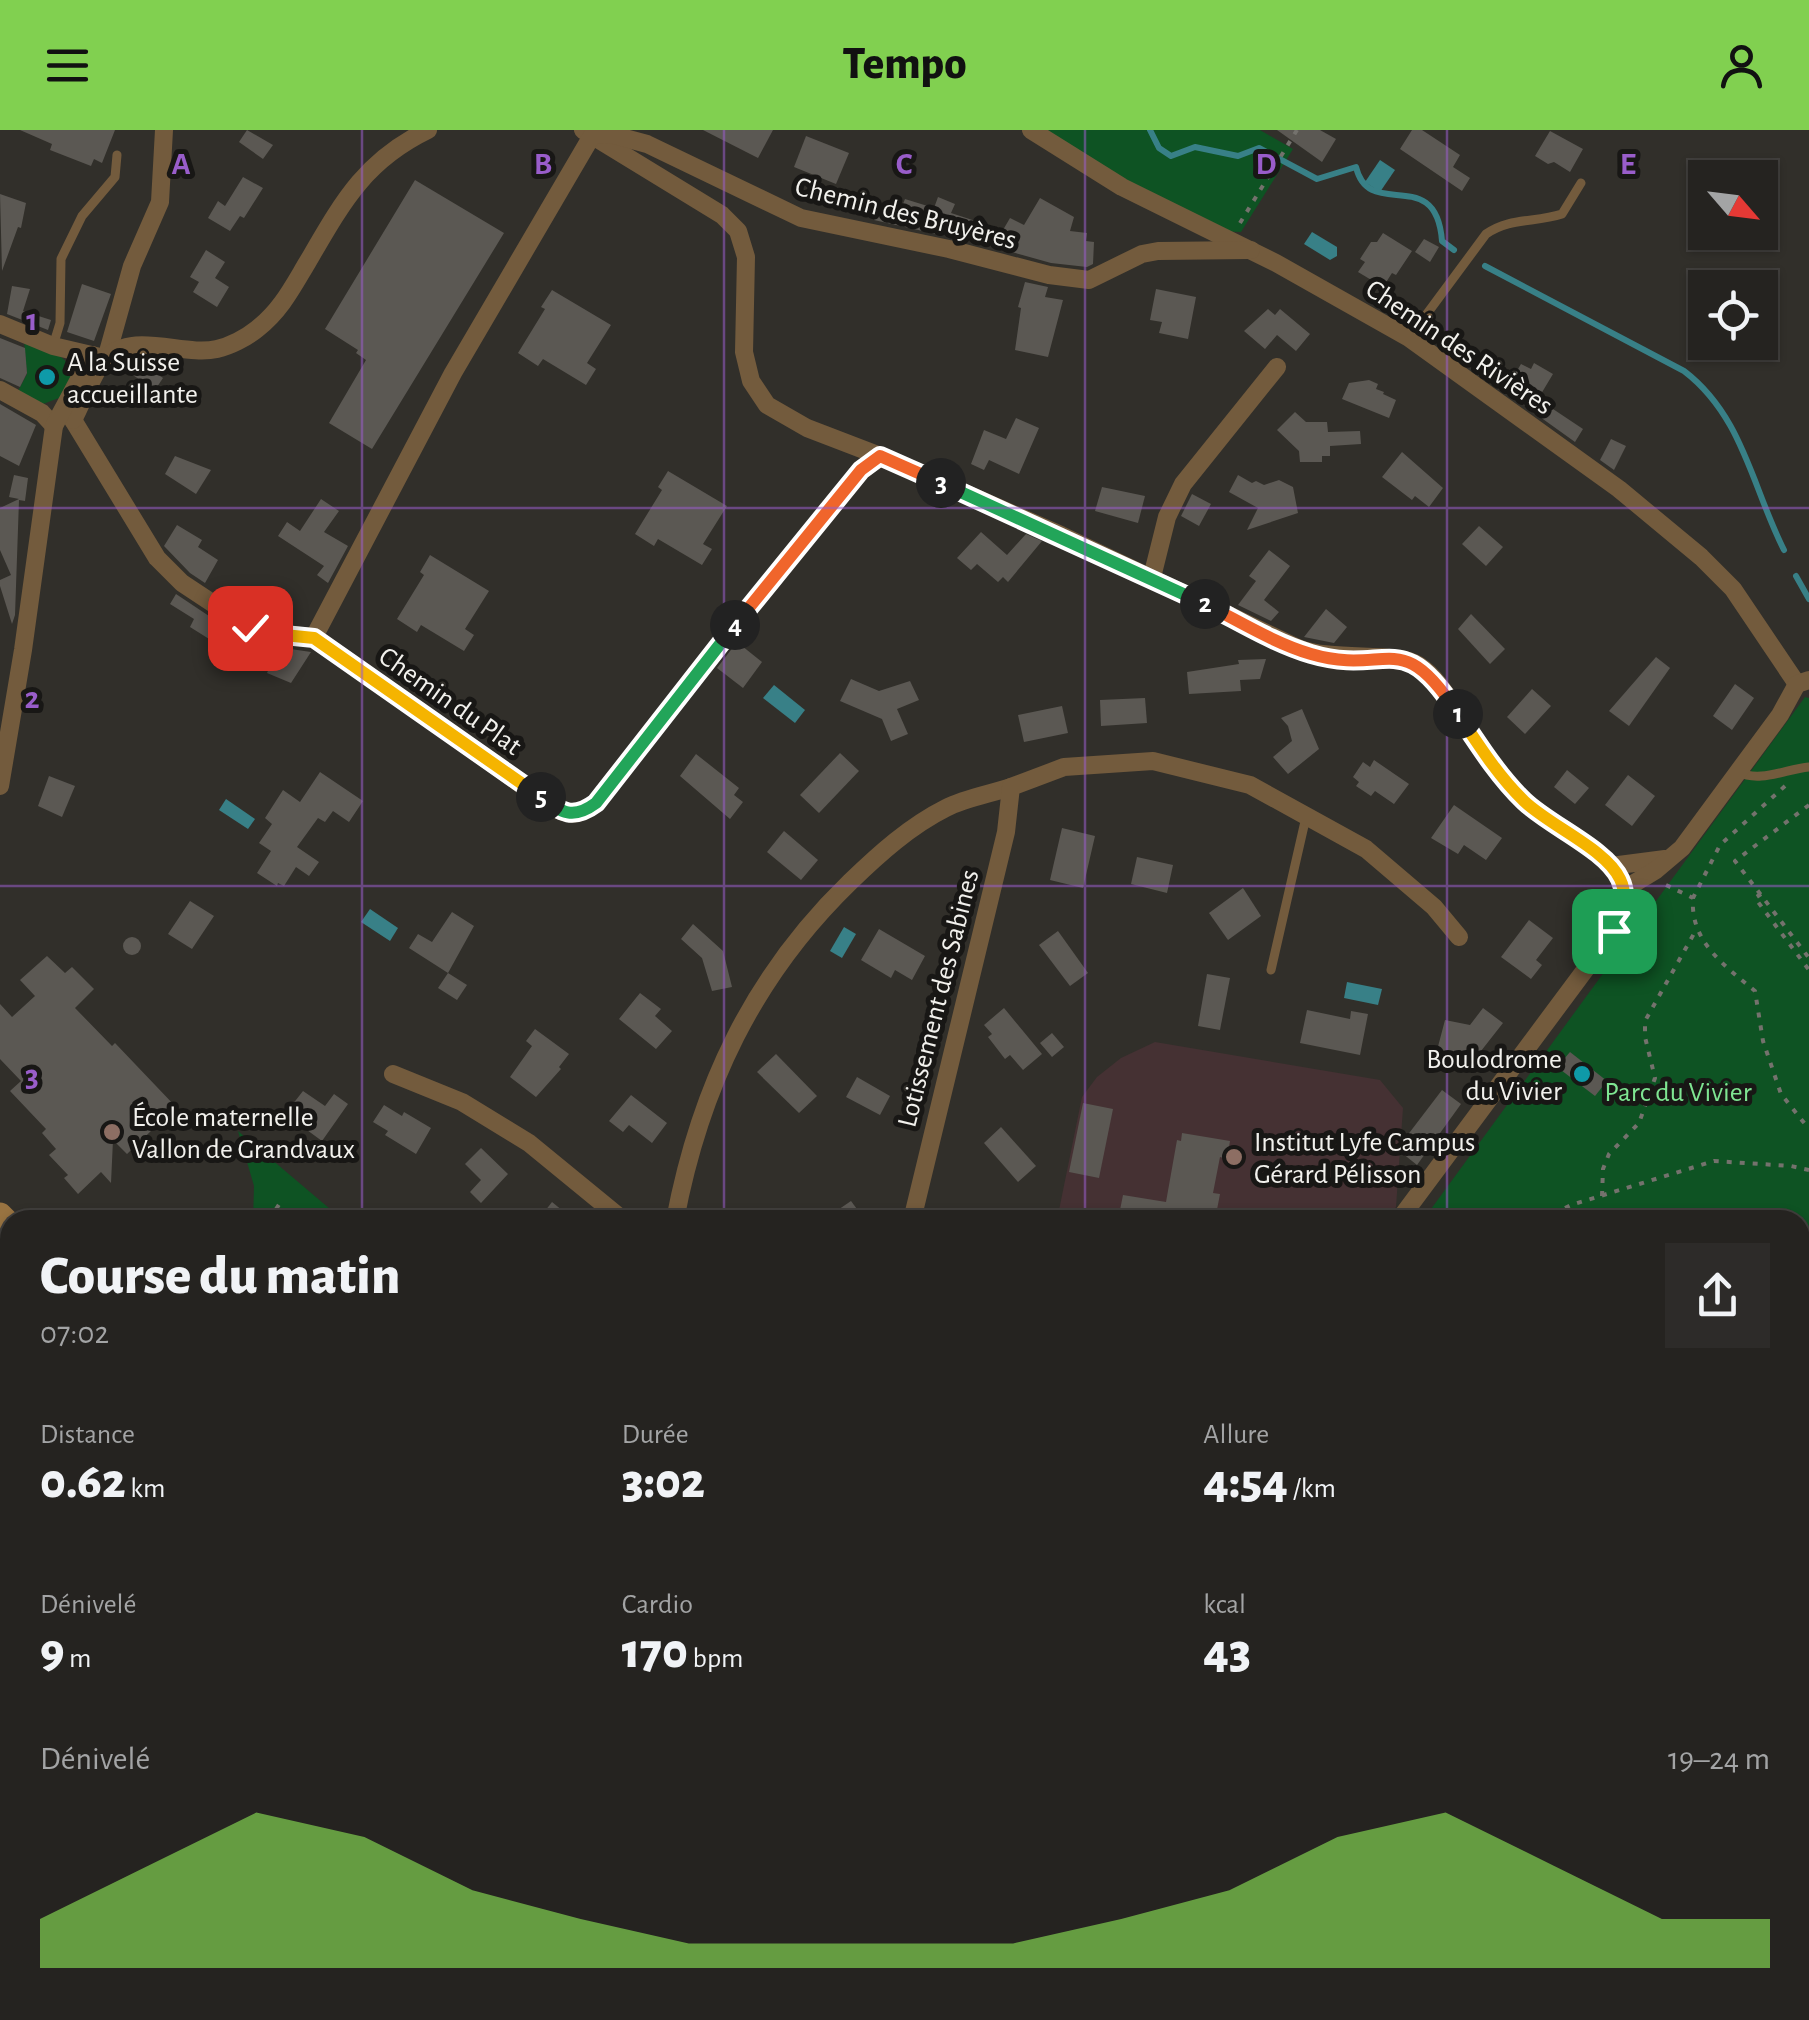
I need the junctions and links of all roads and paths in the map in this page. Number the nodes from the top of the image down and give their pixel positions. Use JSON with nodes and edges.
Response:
{"nodes":[{"id":1,"x":164,"y":130,"type":"edge"},
{"id":2,"x":428,"y":130,"type":"edge"},
{"id":3,"x":1031,"y":130,"type":"edge"},
{"id":4,"x":1297,"y":130,"type":"edge"},
{"id":5,"x":588,"y":132,"type":"edge"},
{"id":6,"x":117,"y":155,"type":"dead end"},
{"id":7,"x":1581,"y":183,"type":"dead end"},
{"id":8,"x":1230,"y":240,"type":"junction"},
{"id":9,"x":1251,"y":250,"type":"junction"},
{"id":10,"x":0,"y":324,"type":"edge"},
{"id":11,"x":1409,"y":338,"type":"junction"},
{"id":12,"x":53,"y":346,"type":"junction"},
{"id":13,"x":99,"y":357,"type":"junction"},
{"id":14,"x":1276,"y":367,"type":"dead end"},
{"id":15,"x":0,"y":390,"type":"edge"},
{"id":16,"x":74,"y":420,"type":"junction"},
{"id":17,"x":54,"y":426,"type":"junction"},
{"id":18,"x":880,"y":456,"type":"junction"},
{"id":19,"x":1152,"y":577,"type":"junction"},
{"id":20,"x":314,"y":638,"type":"junction"},
{"id":21,"x":1803,"y":682,"type":"edge"},
{"id":22,"x":1809,"y":768,"type":"edge"},
{"id":23,"x":1738,"y":772,"type":"junction"},
{"id":24,"x":1787,"y":784,"type":"dead end"},
{"id":25,"x":0,"y":786,"type":"edge"},
{"id":26,"x":1011,"y":787,"type":"junction"},
{"id":27,"x":1809,"y":805,"type":"edge"},
{"id":28,"x":1307,"y":815,"type":"junction"},
{"id":29,"x":1670,"y":858,"type":"junction"},
{"id":30,"x":1611,"y":866,"type":"junction"},
{"id":31,"x":1671,"y":889,"type":"dead end"},
{"id":32,"x":1624,"y":890,"type":"junction"},
{"id":33,"x":1760,"y":894,"type":"junction"},
{"id":34,"x":1693,"y":898,"type":"junction"},
{"id":35,"x":1696,"y":930,"type":"junction"},
{"id":36,"x":1459,"y":937,"type":"dead end"},
{"id":37,"x":1809,"y":958,"type":"edge"},
{"id":38,"x":1271,"y":970,"type":"dead end"},
{"id":39,"x":1809,"y":970,"type":"edge"},
{"id":40,"x":393,"y":1074,"type":"dead end"},
{"id":41,"x":1809,"y":1129,"type":"edge"},
{"id":42,"x":1809,"y":1170,"type":"edge"},
{"id":43,"x":1602,"y":1196,"type":"junction"},
{"id":44,"x":280,"y":1203,"type":"dead end"},
{"id":45,"x":276,"y":1210,"type":"edge"},
{"id":46,"x":611,"y":1210,"type":"edge"},
{"id":47,"x":677,"y":1210,"type":"edge"},
{"id":48,"x":914,"y":1210,"type":"edge"},
{"id":49,"x":1406,"y":1210,"type":"edge"},
{"id":50,"x":1567,"y":1210,"type":"edge"}],
"edges":[{"from":1,"to":13,"type":"street"},
{"from":2,"to":13,"type":"street"},
{"from":3,"to":8,"type":"street","name":"Chemin des Rivières"},
{"from":4,"to":8,"type":"path"},
{"from":5,"to":9,"type":"street","name":"Chemin des Bruyères"},
{"from":5,"to":18,"type":"street"},
{"from":5,"to":20,"type":"street"},
{"from":6,"to":12,"type":"lane"},
{"from":7,"to":11,"type":"lane"},
{"from":8,"to":9,"type":"street","name":"Chemin des Rivières"},
{"from":9,"to":11,"type":"street","name":"Chemin des Rivières"},
{"from":10,"to":12,"type":"street"},
{"from":11,"to":21,"type":"street","name":"Chemin des Rivières"},
{"from":12,"to":13,"type":"street"},
{"from":13,"to":16,"type":"street"},
{"from":13,"to":17,"type":"street"},
{"from":14,"to":19,"type":"street"},
{"from":15,"to":17,"type":"street"},
{"from":16,"to":17,"type":"street"},
{"from":16,"to":20,"type":"street","name":"Chemin du Plat"},
{"from":17,"to":25,"type":"street"},
{"from":18,"to":19,"type":"street"},
{"from":18,"to":20,"type":"street","name":"Chemin du Plat"},
{"from":19,"to":30,"type":"street"},
{"from":21,"to":23,"type":"street"},
{"from":22,"to":23,"type":"lane"},
{"from":23,"to":29,"type":"street"},
{"from":24,"to":34,"type":"path"},
{"from":26,"to":28,"type":"street"},
{"from":26,"to":47,"type":"street"},
{"from":26,"to":48,"type":"street","name":"Lotissement des Sabines"},
{"from":27,"to":33,"type":"path"},
{"from":28,"to":36,"type":"street"},
{"from":28,"to":38,"type":"lane"},
{"from":29,"to":30,"type":"street"},
{"from":29,"to":32,"type":"street"},
{"from":30,"to":32,"type":"street"},
{"from":31,"to":34,"type":"path"},
{"from":32,"to":49,"type":"street"},
{"from":33,"to":37,"type":"path"},
{"from":33,"to":39,"type":"path"},
{"from":34,"to":35,"type":"path"},
{"from":35,"to":41,"type":"path"},
{"from":35,"to":43,"type":"path"},
{"from":40,"to":46,"type":"street"},
{"from":42,"to":43,"type":"path"},
{"from":43,"to":50,"type":"path"},
{"from":44,"to":45,"type":"path"}]}
